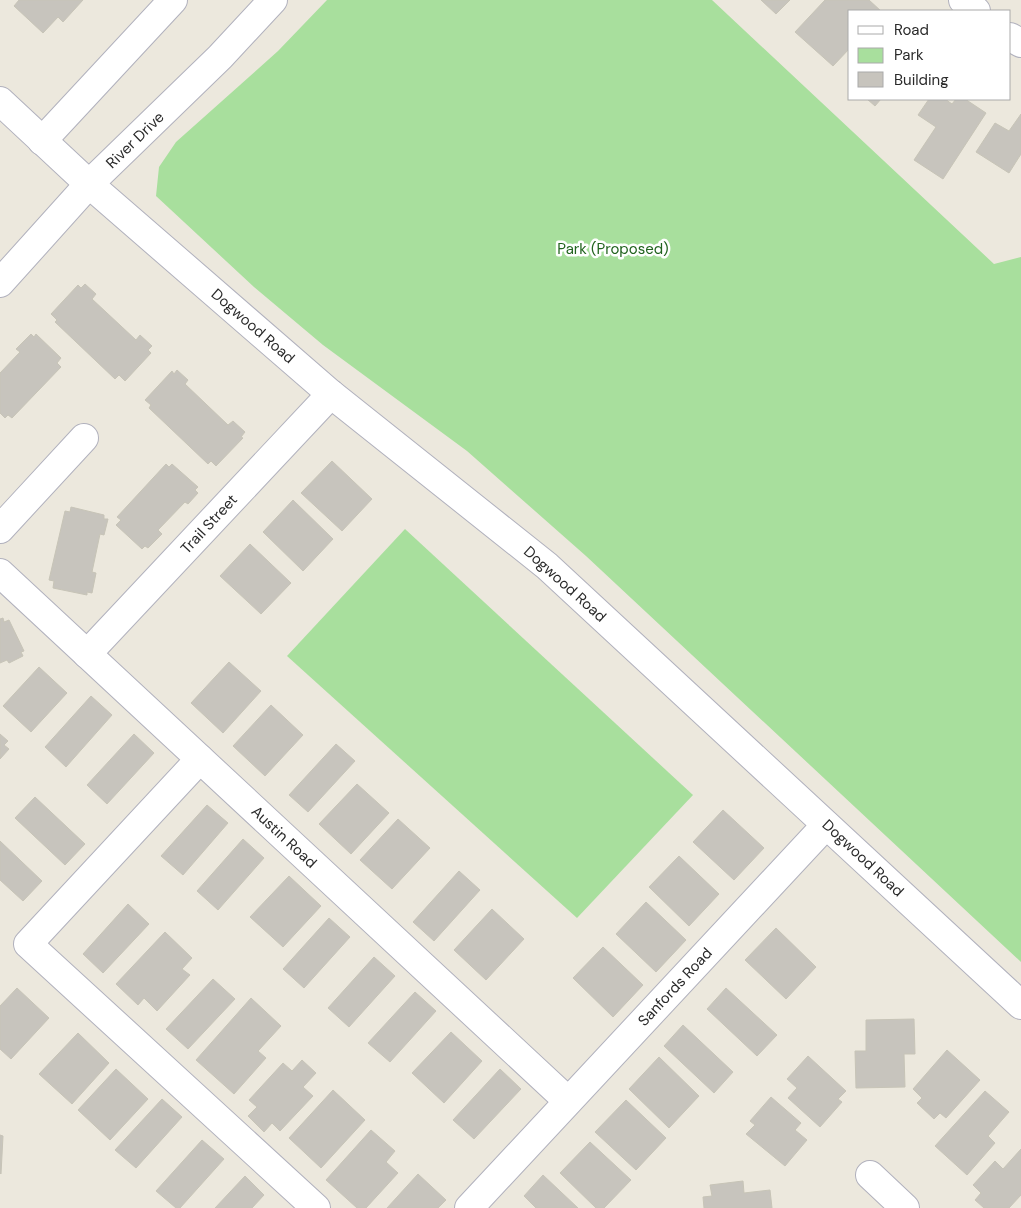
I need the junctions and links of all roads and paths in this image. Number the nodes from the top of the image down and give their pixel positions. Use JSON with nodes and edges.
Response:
{"nodes":[{"id":1,"x":173,"y":0,"type":"edge"},
{"id":2,"x":272,"y":0,"type":"edge"},
{"id":3,"x":963,"y":0,"type":"edge"},
{"id":4,"x":975,"y":10,"type":"edge"},
{"id":5,"x":0,"y":101,"type":"edge"},
{"id":6,"x":42,"y":141,"type":"junction"},
{"id":7,"x":89,"y":184,"type":"junction"},
{"id":8,"x":0,"y":283,"type":"edge"},
{"id":9,"x":331,"y":394,"type":"junction"},
{"id":10,"x":84,"y":438,"type":"dead end"},
{"id":11,"x":0,"y":529,"type":"edge"},
{"id":12,"x":0,"y":573,"type":"edge"},
{"id":13,"x":87,"y":654,"type":"junction"},
{"id":14,"x":200,"y":759,"type":"junction"},
{"id":15,"x":826,"y":825,"type":"junction"},
{"id":16,"x":1021,"y":1005,"type":"edge"},
{"id":17,"x":568,"y":1101,"type":"junction"},
{"id":18,"x":870,"y":1175,"type":"dead end"},
{"id":19,"x":316,"y":1208,"type":"edge"},
{"id":20,"x":469,"y":1208,"type":"edge"},
{"id":21,"x":905,"y":1208,"type":"edge"}],
"edges":[{"from":1,"to":6,"type":"street"},
{"from":2,"to":7,"type":"street","name":"River Drive"},
{"from":3,"to":4,"type":"street"},
{"from":5,"to":6,"type":"street","name":"Dogwood Road"},
{"from":6,"to":7,"type":"street","name":"Dogwood Road"},
{"from":7,"to":8,"type":"street","name":"River Drive"},
{"from":7,"to":9,"type":"street","name":"Dogwood Road"},
{"from":9,"to":13,"type":"street","name":"Trail Street"},
{"from":9,"to":15,"type":"street","name":"Dogwood Road"},
{"from":10,"to":11,"type":"street"},
{"from":12,"to":13,"type":"street","name":"Austin Road"},
{"from":13,"to":14,"type":"street","name":"Austin Road"},
{"from":14,"to":17,"type":"street","name":"Austin Road"},
{"from":14,"to":19,"type":"street"},
{"from":15,"to":16,"type":"street","name":"Dogwood Road"},
{"from":15,"to":17,"type":"street","name":"Sanfords Road"},
{"from":17,"to":20,"type":"street","name":"Sanfords Road"},
{"from":18,"to":21,"type":"street"}]}
